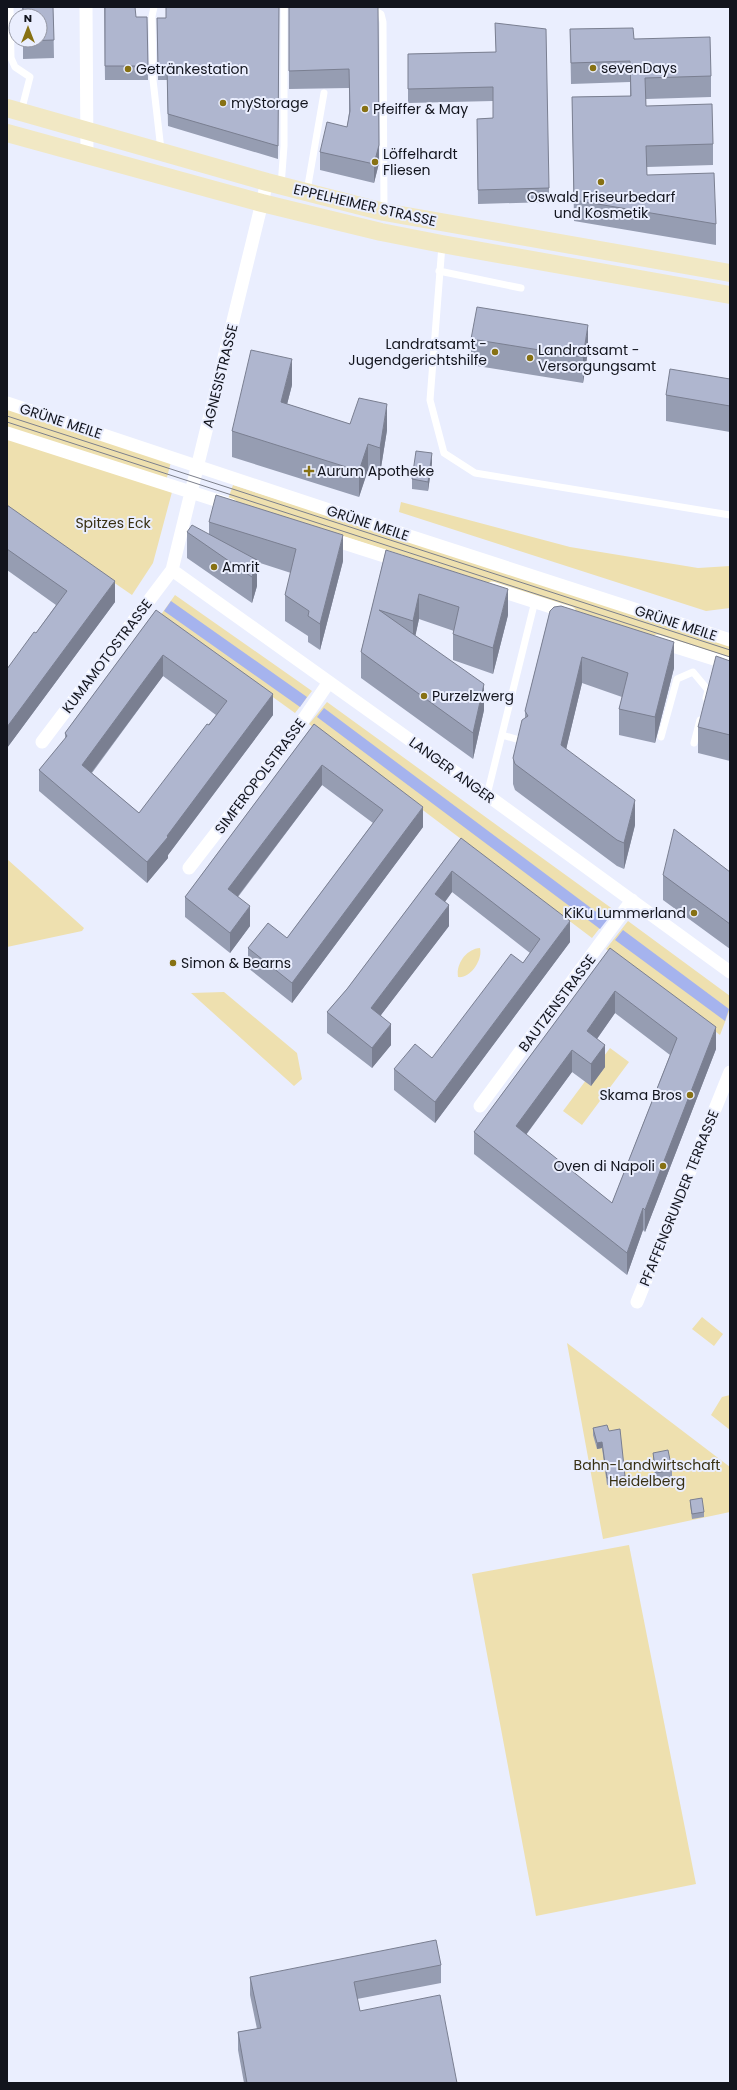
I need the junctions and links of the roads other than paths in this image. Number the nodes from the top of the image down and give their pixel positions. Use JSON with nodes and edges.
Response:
{"nodes":[{"id":1,"x":10,"y":7,"type":"edge"},
{"id":2,"x":86,"y":7,"type":"edge"},
{"id":3,"x":154,"y":7,"type":"edge"},
{"id":4,"x":284,"y":7,"type":"edge"},
{"id":5,"x":368,"y":7,"type":"edge"},
{"id":6,"x":324,"y":93,"type":"dead end"},
{"id":7,"x":14,"y":110,"type":"edge"},
{"id":8,"x":88,"y":130,"type":"junction"},
{"id":9,"x":7,"y":133,"type":"edge"},
{"id":10,"x":162,"y":152,"type":"junction"},
{"id":11,"x":87,"y":155,"type":"junction"},
{"id":12,"x":274,"y":184,"type":"junction"},
{"id":13,"x":306,"y":193,"type":"junction"},
{"id":14,"x":262,"y":203,"type":"junction"},
{"id":15,"x":384,"y":212,"type":"junction"},
{"id":16,"x":442,"y":244,"type":"junction"},
{"id":17,"x":439,"y":271,"type":"junction"},
{"id":18,"x":730,"y":272,"type":"edge"},
{"id":19,"x":521,"y":288,"type":"dead end"},
{"id":20,"x":730,"y":295,"type":"edge"},
{"id":21,"x":7,"y":403,"type":"edge"},
{"id":22,"x":7,"y":433,"type":"edge"},
{"id":23,"x":198,"y":466,"type":"junction"},
{"id":24,"x":192,"y":492,"type":"junction"},
{"id":25,"x":243,"y":509,"type":"edge"},
{"id":26,"x":730,"y":515,"type":"edge"},
{"id":27,"x":316,"y":534,"type":"edge"},
{"id":28,"x":413,"y":564,"type":"edge"},
{"id":29,"x":172,"y":570,"type":"junction"},
{"id":30,"x":482,"y":585,"type":"edge"},
{"id":31,"x":535,"y":601,"type":"junction"},
{"id":32,"x":580,"y":616,"type":"edge"},
{"id":33,"x":647,"y":638,"type":"edge"},
{"id":34,"x":730,"y":640,"type":"edge"},
{"id":35,"x":730,"y":664,"type":"edge"},
{"id":36,"x":329,"y":682,"type":"junction"},
{"id":37,"x":704,"y":705,"type":"edge"},
{"id":38,"x":702,"y":713,"type":"edge"},
{"id":39,"x":502,"y":736,"type":"junction"},
{"id":40,"x":662,"y":736,"type":"dead end"},
{"id":41,"x":523,"y":741,"type":"edge"},
{"id":42,"x":42,"y":742,"type":"dead end"},
{"id":43,"x":694,"y":743,"type":"dead end"},
{"id":44,"x":487,"y":795,"type":"junction"},
{"id":45,"x":189,"y":868,"type":"dead end"},
{"id":46,"x":632,"y":900,"type":"junction"},
{"id":47,"x":730,"y":972,"type":"edge"},
{"id":48,"x":730,"y":1072,"type":"edge"},
{"id":49,"x":480,"y":1106,"type":"dead end"},
{"id":50,"x":637,"y":1302,"type":"dead end"}],
"edges":[{"from":1,"to":7,"type":"lane"},
{"from":2,"to":8,"type":"street"},
{"from":3,"to":10,"type":"lane"},
{"from":4,"to":12,"type":"lane"},
{"from":5,"to":15,"type":"lane"},
{"from":6,"to":13,"type":"lane"},
{"from":7,"to":8,"type":"main road","name":"EPPELHEIMER STRASSE"},
{"from":8,"to":10,"type":"main road","name":"EPPELHEIMER STRASSE"},
{"from":8,"to":11,"type":"street"},
{"from":9,"to":11,"type":"main road","name":"EPPELHEIMER STRASSE"},
{"from":10,"to":12,"type":"main road","name":"EPPELHEIMER STRASSE"},
{"from":11,"to":14,"type":"main road","name":"EPPELHEIMER STRASSE"},
{"from":12,"to":13,"type":"main road","name":"EPPELHEIMER STRASSE"},
{"from":12,"to":14,"type":"street","name":"AGNESISTRASSE"},
{"from":13,"to":15,"type":"main road","name":"EPPELHEIMER STRASSE"},
{"from":14,"to":16,"type":"main road","name":"EPPELHEIMER STRASSE"},
{"from":14,"to":23,"type":"street","name":"AGNESISTRASSE"},
{"from":15,"to":18,"type":"main road","name":"EPPELHEIMER STRASSE"},
{"from":16,"to":17,"type":"lane"},
{"from":16,"to":20,"type":"main road","name":"EPPELHEIMER STRASSE"},
{"from":17,"to":19,"type":"lane"},
{"from":17,"to":26,"type":"lane"},
{"from":21,"to":23,"type":"street","name":"GRÜNE MEILE"},
{"from":22,"to":24,"type":"street","name":"GRÜNE MEILE"},
{"from":23,"to":24,"type":"street","name":"AGNESISTRASSE"},
{"from":23,"to":34,"type":"street","name":"GRÜNE MEILE"},
{"from":24,"to":25,"type":"street","name":"GRÜNE MEILE"},
{"from":24,"to":29,"type":"street","name":"AGNESISTRASSE"},
{"from":27,"to":28,"type":"street","name":"GRÜNE MEILE"},
{"from":29,"to":36,"type":"street","name":"LANGER ANGER"},
{"from":29,"to":42,"type":"street","name":"KUMAMOTOSTRASSE"},
{"from":30,"to":31,"type":"street"},
{"from":31,"to":32,"type":"street"},
{"from":31,"to":39,"type":"lane"},
{"from":33,"to":35,"type":"street","name":"GRÜNE MEILE"},
{"from":36,"to":44,"type":"street","name":"LANGER ANGER"},
{"from":36,"to":45,"type":"street","name":"SIMFEROPOLSTRASSE"},
{"from":37,"to":40,"type":"lane"},
{"from":38,"to":43,"type":"lane"},
{"from":39,"to":41,"type":"lane"},
{"from":39,"to":44,"type":"lane"},
{"from":44,"to":46,"type":"street","name":"LANGER ANGER"},
{"from":46,"to":47,"type":"street","name":"LANGER ANGER"},
{"from":46,"to":49,"type":"street","name":"BAUTZENSTRASSE"},
{"from":48,"to":50,"type":"street","name":"PFAFFENGRUNDER TERRASSE"}]}
